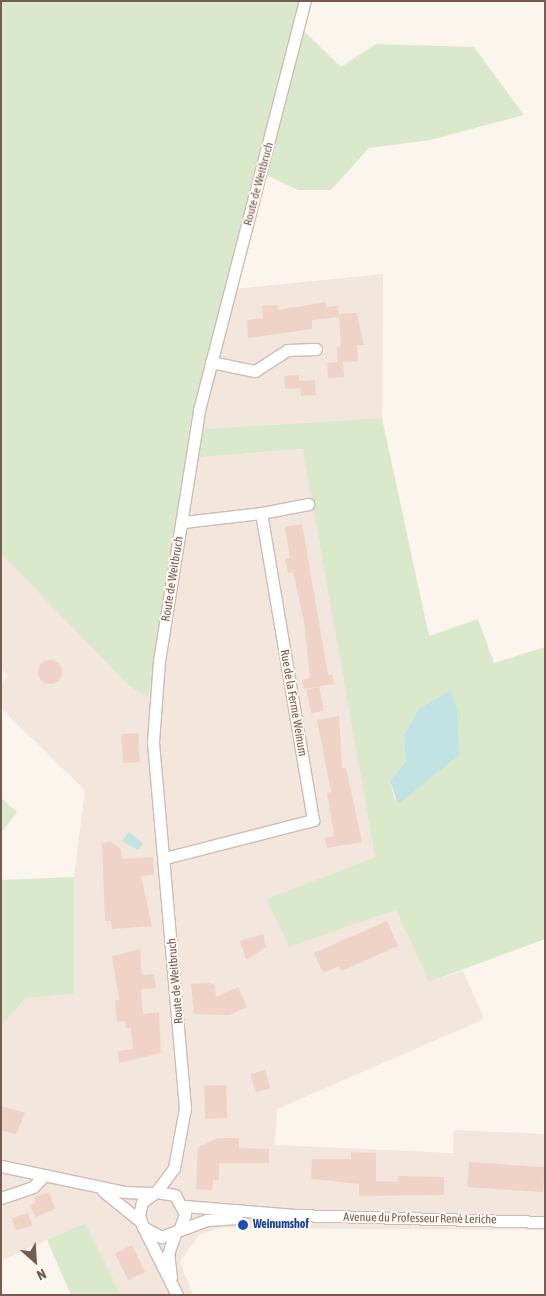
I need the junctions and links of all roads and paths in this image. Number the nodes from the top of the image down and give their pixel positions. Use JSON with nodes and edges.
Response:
{"nodes":[{"id":1,"x":305,"y":1,"type":"edge"},
{"id":2,"x":316,"y":349,"type":"dead end"},
{"id":3,"x":211,"y":362,"type":"junction"},
{"id":4,"x":308,"y":504,"type":"dead end"},
{"id":5,"x":261,"y":513,"type":"junction"},
{"id":6,"x":183,"y":522,"type":"junction"},
{"id":7,"x":166,"y":858,"type":"junction"},
{"id":8,"x":1,"y":1166,"type":"edge"},
{"id":9,"x":174,"y":1168,"type":"junction"},
{"id":10,"x":45,"y":1175,"type":"junction"},
{"id":11,"x":95,"y":1186,"type":"junction"},
{"id":12,"x":154,"y":1192,"type":"junction"},
{"id":13,"x":1,"y":1198,"type":"edge"},
{"id":14,"x":182,"y":1202,"type":"junction"},
{"id":15,"x":295,"y":1215,"type":"junction"},
{"id":16,"x":545,"y":1222,"type":"edge"},
{"id":17,"x":141,"y":1224,"type":"junction"},
{"id":18,"x":177,"y":1231,"type":"junction"},
{"id":19,"x":177,"y":1294,"type":"edge"}],
"edges":[{"from":1,"to":3,"type":"street","name":"Route de Weitbruch"},
{"from":2,"to":3,"type":"street"},
{"from":3,"to":6,"type":"street","name":"Route de Weitbruch"},
{"from":4,"to":5,"type":"street"},
{"from":5,"to":6,"type":"street"},
{"from":5,"to":7,"type":"street","name":"Rue de la Ferme Weinum"},
{"from":6,"to":7,"type":"street","name":"Route de Weitbruch"},
{"from":7,"to":9,"type":"street","name":"Route de Weitbruch"},
{"from":8,"to":10,"type":"street"},
{"from":9,"to":12,"type":"street","name":"Route de Weitbruch"},
{"from":9,"to":14,"type":"street","name":"Route de Weitbruch"},
{"from":10,"to":11,"type":"street"},
{"from":10,"to":13,"type":"street"},
{"from":11,"to":12,"type":"street"},
{"from":11,"to":17,"type":"street"},
{"from":12,"to":14,"type":"street"},
{"from":12,"to":17,"type":"street","name":"Route de Weitbruch"},
{"from":14,"to":15,"type":"street","name":"Avenue du Professeur René Leriche"},
{"from":14,"to":18,"type":"street","name":"Route de Weitbruch"},
{"from":15,"to":16,"type":"street","name":"Avenue du Professeur René Leriche"},
{"from":15,"to":18,"type":"street","name":"Avenue du Professeur René Leriche"},
{"from":17,"to":18,"type":"street"},
{"from":17,"to":19,"type":"street","name":"Route de Weitbruch"},
{"from":18,"to":19,"type":"street","name":"Route de Weitbruch"}]}
